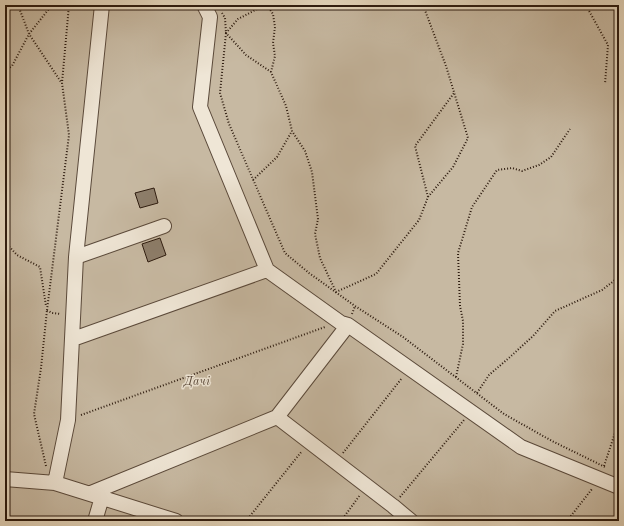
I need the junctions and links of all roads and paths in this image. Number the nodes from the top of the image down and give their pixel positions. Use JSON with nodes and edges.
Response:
{"nodes":[{"id":1,"x":18,"y":5,"type":"edge"},
{"id":2,"x":52,"y":5,"type":"edge"},
{"id":3,"x":69,"y":5,"type":"edge"},
{"id":4,"x":102,"y":5,"type":"edge"},
{"id":5,"x":204,"y":5,"type":"edge"},
{"id":6,"x":266,"y":5,"type":"edge"},
{"id":7,"x":423,"y":5,"type":"edge"},
{"id":8,"x":576,"y":5,"type":"edge"},
{"id":9,"x":221,"y":12,"type":"dead end"},
{"id":10,"x":226,"y":33,"type":"junction"},
{"id":11,"x":29,"y":34,"type":"junction"},
{"id":12,"x":5,"y":71,"type":"edge"},
{"id":13,"x":271,"y":72,"type":"junction"},
{"id":14,"x":62,"y":83,"type":"junction"},
{"id":15,"x":605,"y":84,"type":"dead end"},
{"id":16,"x":454,"y":93,"type":"junction"},
{"id":17,"x":570,"y":129,"type":"dead end"},
{"id":18,"x":292,"y":131,"type":"junction"},
{"id":19,"x":253,"y":180,"type":"junction"},
{"id":20,"x":428,"y":197,"type":"junction"},
{"id":21,"x":164,"y":226,"type":"dead end"},
{"id":22,"x":5,"y":242,"type":"edge"},
{"id":23,"x":76,"y":257,"type":"junction"},
{"id":24,"x":267,"y":270,"type":"junction"},
{"id":25,"x":619,"y":277,"type":"edge"},
{"id":26,"x":336,"y":292,"type":"junction"},
{"id":27,"x":47,"y":310,"type":"junction"},
{"id":28,"x":73,"y":315,"type":"junction"},
{"id":29,"x":345,"y":324,"type":"junction"},
{"id":30,"x":73,"y":339,"type":"junction"},
{"id":31,"x":410,"y":368,"type":"junction"},
{"id":32,"x":456,"y":377,"type":"junction"},
{"id":33,"x":477,"y":394,"type":"junction"},
{"id":34,"x":471,"y":411,"type":"junction"},
{"id":35,"x":277,"y":417,"type":"junction"},
{"id":36,"x":68,"y":420,"type":"junction"},
{"id":37,"x":619,"y":421,"type":"edge"},
{"id":38,"x":309,"y":442,"type":"junction"},
{"id":39,"x":336,"y":462,"type":"junction"},
{"id":40,"x":604,"y":471,"type":"junction"},
{"id":41,"x":5,"y":479,"type":"edge"},
{"id":42,"x":55,"y":483,"type":"junction"},
{"id":43,"x":367,"y":486,"type":"junction"},
{"id":44,"x":619,"y":487,"type":"edge"},
{"id":45,"x":96,"y":495,"type":"junction"},
{"id":46,"x":393,"y":506,"type":"junction"},
{"id":47,"x":95,"y":521,"type":"edge"},
{"id":48,"x":176,"y":521,"type":"edge"},
{"id":49,"x":246,"y":521,"type":"edge"},
{"id":50,"x":341,"y":521,"type":"edge"},
{"id":51,"x":411,"y":521,"type":"edge"},
{"id":52,"x":567,"y":521,"type":"edge"}],
"edges":[{"from":1,"to":11,"type":"path"},
{"from":2,"to":11,"type":"path"},
{"from":3,"to":14,"type":"path"},
{"from":4,"to":23,"type":"lane"},
{"from":5,"to":24,"type":"lane"},
{"from":6,"to":10,"type":"path"},
{"from":6,"to":13,"type":"path"},
{"from":7,"to":16,"type":"path"},
{"from":8,"to":15,"type":"path"},
{"from":9,"to":10,"type":"path"},
{"from":10,"to":13,"type":"path"},
{"from":10,"to":19,"type":"path"},
{"from":11,"to":12,"type":"path"},
{"from":11,"to":14,"type":"path"},
{"from":13,"to":18,"type":"path"},
{"from":14,"to":27,"type":"path"},
{"from":16,"to":20,"type":"path"},
{"from":16,"to":20,"type":"path"},
{"from":17,"to":32,"type":"path"},
{"from":18,"to":19,"type":"path"},
{"from":18,"to":26,"type":"path"},
{"from":19,"to":26,"type":"path"},
{"from":20,"to":26,"type":"path"},
{"from":21,"to":23,"type":"lane"},
{"from":22,"to":27,"type":"path"},
{"from":23,"to":28,"type":"lane"},
{"from":24,"to":29,"type":"lane"},
{"from":24,"to":30,"type":"lane"},
{"from":25,"to":33,"type":"path"},
{"from":26,"to":32,"type":"path"},
{"from":27,"to":28,"type":"path"},
{"from":27,"to":42,"type":"path"},
{"from":28,"to":30,"type":"lane"},
{"from":29,"to":31,"type":"lane"},
{"from":29,"to":35,"type":"lane"},
{"from":29,"to":36,"type":"path"},
{"from":30,"to":36,"type":"lane"},
{"from":31,"to":34,"type":"lane"},
{"from":31,"to":39,"type":"path"},
{"from":32,"to":33,"type":"path"},
{"from":33,"to":40,"type":"path"},
{"from":34,"to":40,"type":"lane"},
{"from":34,"to":46,"type":"path"},
{"from":35,"to":38,"type":"lane"},
{"from":35,"to":45,"type":"lane"},
{"from":36,"to":42,"type":"lane"},
{"from":37,"to":40,"type":"path"},
{"from":38,"to":39,"type":"lane"},
{"from":38,"to":49,"type":"path"},
{"from":39,"to":43,"type":"lane"},
{"from":40,"to":44,"type":"lane"},
{"from":40,"to":52,"type":"path"},
{"from":41,"to":42,"type":"lane"},
{"from":42,"to":45,"type":"lane"},
{"from":43,"to":46,"type":"lane"},
{"from":43,"to":50,"type":"path"},
{"from":45,"to":47,"type":"lane"},
{"from":45,"to":48,"type":"lane"},
{"from":46,"to":51,"type":"lane"}]}
